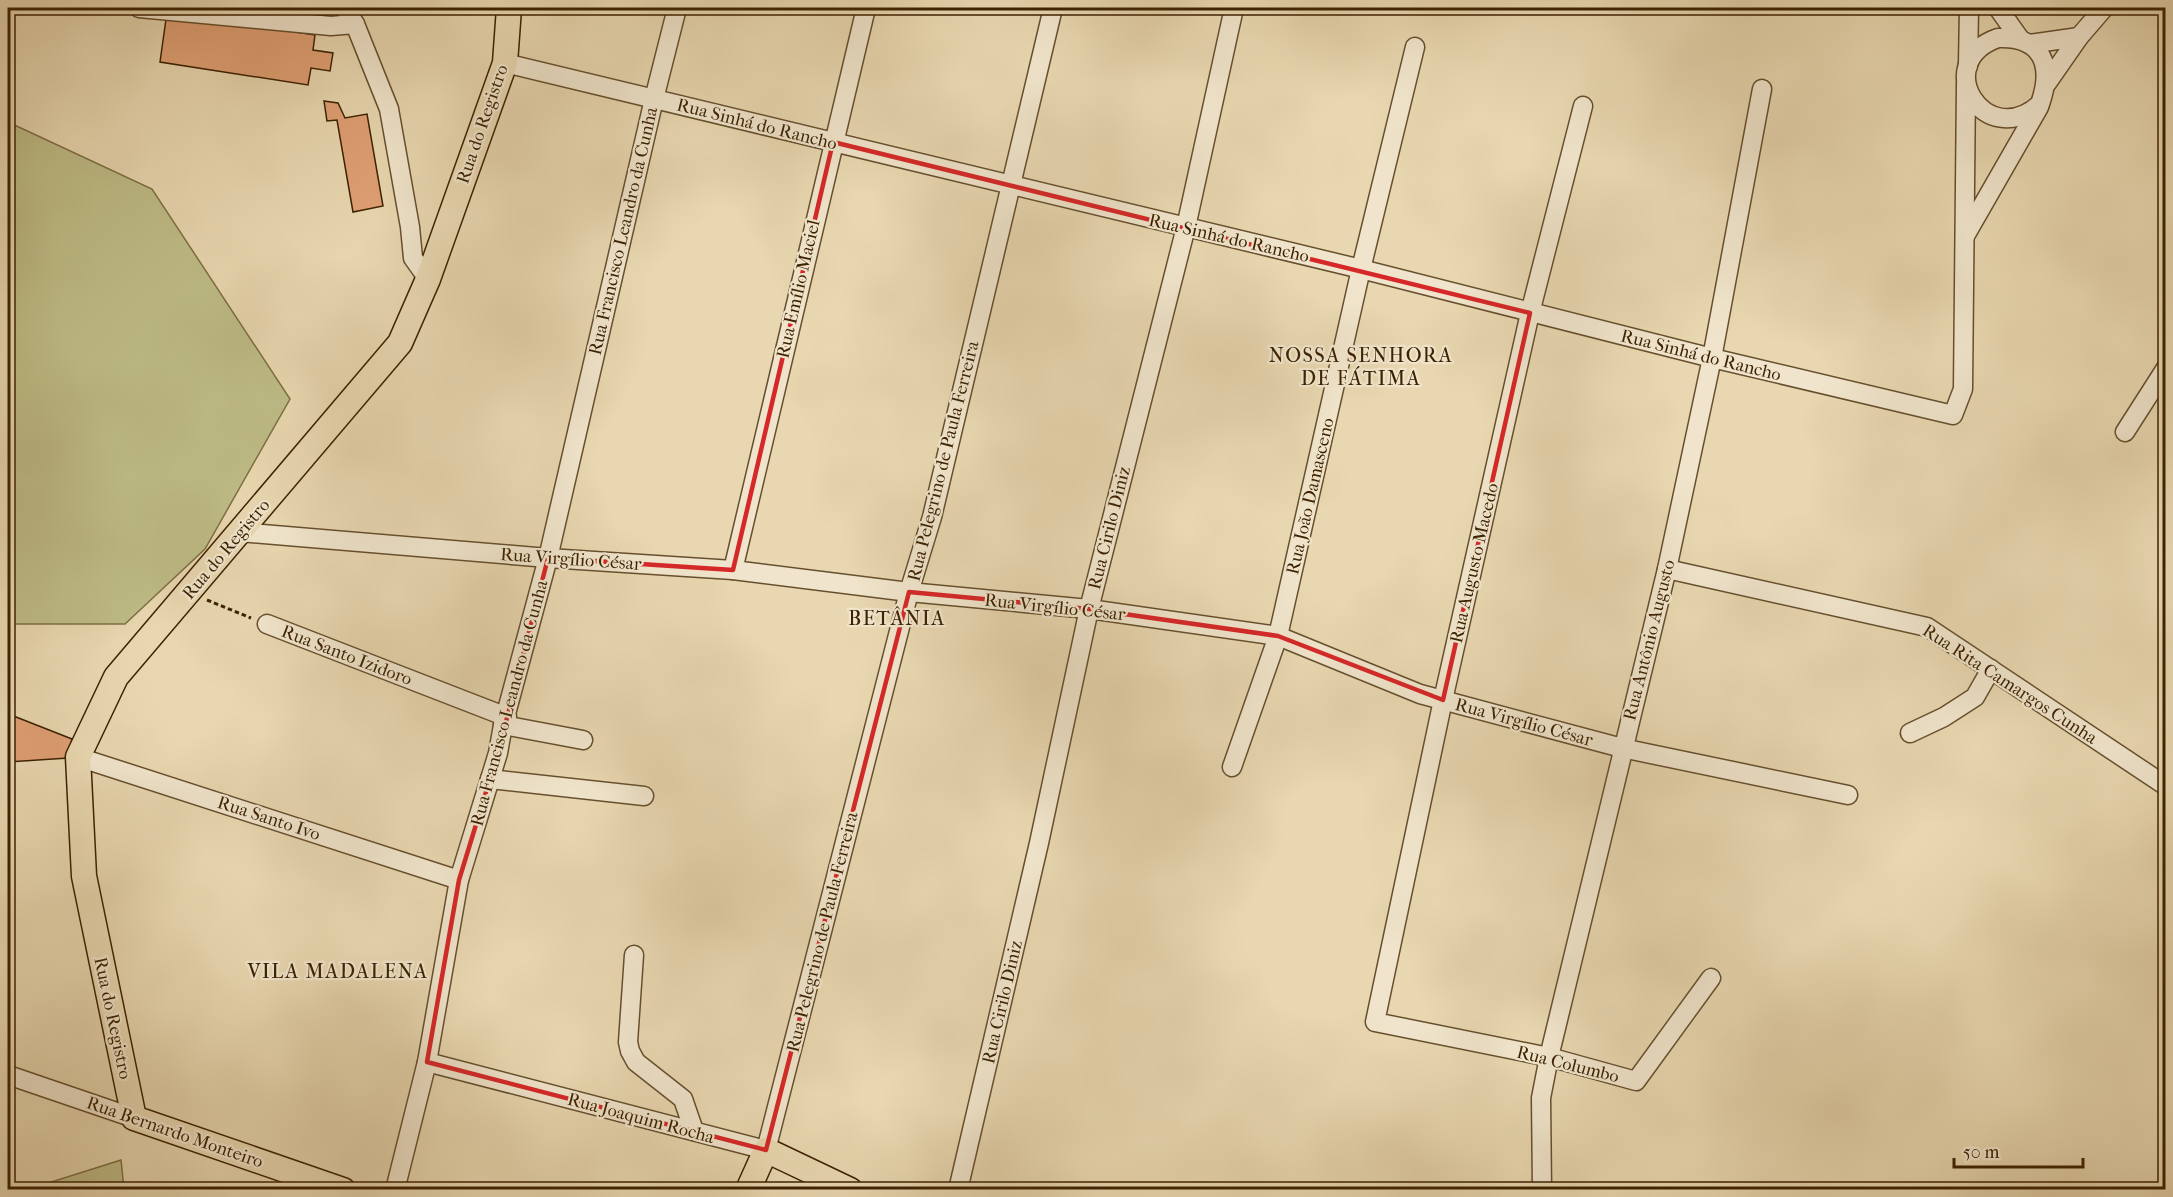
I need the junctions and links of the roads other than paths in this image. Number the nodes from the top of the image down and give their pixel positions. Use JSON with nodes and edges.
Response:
{"nodes":[{"id":1,"x":139,"y":8,"type":"edge"},
{"id":2,"x":345,"y":8,"type":"edge"},
{"id":3,"x":509,"y":8,"type":"edge"},
{"id":4,"x":676,"y":8,"type":"edge"},
{"id":5,"x":866,"y":8,"type":"edge"},
{"id":6,"x":1053,"y":8,"type":"edge"},
{"id":7,"x":1234,"y":8,"type":"edge"},
{"id":8,"x":1969,"y":8,"type":"edge"},
{"id":9,"x":1998,"y":8,"type":"edge"},
{"id":10,"x":2104,"y":8,"type":"edge"},
{"id":11,"x":355,"y":24,"type":"junction"},
{"id":12,"x":2079,"y":37,"type":"junction"},
{"id":13,"x":2025,"y":42,"type":"junction"},
{"id":14,"x":1415,"y":47,"type":"dead end"},
{"id":15,"x":505,"y":63,"type":"junction"},
{"id":16,"x":1967,"y":75,"type":"junction"},
{"id":17,"x":2047,"y":83,"type":"junction"},
{"id":18,"x":1762,"y":89,"type":"dead end"},
{"id":19,"x":654,"y":99,"type":"junction"},
{"id":20,"x":1583,"y":106,"type":"dead end"},
{"id":21,"x":2038,"y":107,"type":"junction"},
{"id":22,"x":832,"y":142,"type":"junction"},
{"id":23,"x":1009,"y":185,"type":"junction"},
{"id":24,"x":1186,"y":227,"type":"junction"},
{"id":25,"x":1964,"y":238,"type":"junction"},
{"id":26,"x":1361,"y":269,"type":"junction"},
{"id":27,"x":428,"y":279,"type":"junction"},
{"id":28,"x":1530,"y":313,"type":"junction"},
{"id":29,"x":1712,"y":358,"type":"junction"},
{"id":30,"x":2166,"y":368,"type":"edge"},
{"id":31,"x":2125,"y":432,"type":"dead end"},
{"id":32,"x":240,"y":532,"type":"junction"},
{"id":33,"x":548,"y":558,"type":"junction"},
{"id":34,"x":1667,"y":569,"type":"junction"},
{"id":35,"x":733,"y":570,"type":"junction"},
{"id":36,"x":909,"y":592,"type":"junction"},
{"id":37,"x":1089,"y":609,"type":"junction"},
{"id":38,"x":267,"y":624,"type":"road end"},
{"id":39,"x":1278,"y":636,"type":"junction"},
{"id":40,"x":1991,"y":669,"type":"junction"},
{"id":41,"x":1443,"y":700,"type":"junction"},
{"id":42,"x":505,"y":721,"type":"junction"},
{"id":43,"x":1910,"y":733,"type":"dead end"},
{"id":44,"x":583,"y":740,"type":"dead end"},
{"id":45,"x":1622,"y":748,"type":"junction"},
{"id":46,"x":78,"y":757,"type":"junction"},
{"id":47,"x":1232,"y":767,"type":"dead end"},
{"id":48,"x":490,"y":779,"type":"junction"},
{"id":49,"x":2166,"y":786,"type":"edge"},
{"id":50,"x":1848,"y":795,"type":"dead end"},
{"id":51,"x":644,"y":796,"type":"dead end"},
{"id":52,"x":459,"y":880,"type":"junction"},
{"id":53,"x":634,"y":955,"type":"dead end"},
{"id":54,"x":1711,"y":978,"type":"dead end"},
{"id":55,"x":1375,"y":1022,"type":"joint"},
{"id":56,"x":1549,"y":1058,"type":"junction"},
{"id":57,"x":427,"y":1062,"type":"junction"},
{"id":58,"x":8,"y":1075,"type":"edge"},
{"id":59,"x":134,"y":1118,"type":"junction"},
{"id":60,"x":694,"y":1131,"type":"junction"},
{"id":61,"x":766,"y":1150,"type":"junction"},
{"id":62,"x":343,"y":1190,"type":"edge"},
{"id":63,"x":395,"y":1190,"type":"edge"},
{"id":64,"x":748,"y":1190,"type":"edge"},
{"id":65,"x":850,"y":1190,"type":"edge"},
{"id":66,"x":958,"y":1190,"type":"edge"},
{"id":67,"x":1542,"y":1190,"type":"edge"}],
"edges":[{"from":1,"to":11,"type":"street"},
{"from":2,"to":11,"type":"street"},
{"from":3,"to":15,"type":"main road","name":"Rua do Registro"},
{"from":4,"to":19,"type":"street","name":"Rua Francisco Leandro da Cunha"},
{"from":5,"to":22,"type":"street","name":"Rua Emílio Maciel"},
{"from":6,"to":23,"type":"street","name":"Rua Pelegrino de Paula Ferreira"},
{"from":7,"to":24,"type":"street","name":"Rua Cirilo Diniz"},
{"from":8,"to":16,"type":"street"},
{"from":9,"to":13,"type":"street"},
{"from":10,"to":12,"type":"street"},
{"from":11,"to":27,"type":"street"},
{"from":12,"to":13,"type":"street"},
{"from":12,"to":17,"type":"street"},
{"from":13,"to":16,"type":"street"},
{"from":13,"to":17,"type":"street"},
{"from":14,"to":26,"type":"street","name":"Rua João Damasceno"},
{"from":15,"to":19,"type":"street","name":"Rua Sinhá do Rancho"},
{"from":15,"to":27,"type":"main road","name":"Rua do Registro"},
{"from":16,"to":21,"type":"street"},
{"from":16,"to":25,"type":"street"},
{"from":17,"to":21,"type":"street"},
{"from":18,"to":29,"type":"street","name":"Rua Antônio Augusto"},
{"from":19,"to":22,"type":"street","name":"Rua Sinhá do Rancho"},
{"from":19,"to":33,"type":"street","name":"Rua Francisco Leandro da Cunha"},
{"from":20,"to":28,"type":"street","name":"Rua Augusto Macedo"},
{"from":21,"to":25,"type":"street"},
{"from":22,"to":23,"type":"street","name":"Rua Sinhá do Rancho"},
{"from":22,"to":35,"type":"street","name":"Rua Emílio Maciel"},
{"from":23,"to":24,"type":"street","name":"Rua Sinhá do Rancho"},
{"from":23,"to":36,"type":"street","name":"Rua Pelegrino de Paula Ferreira"},
{"from":24,"to":26,"type":"street","name":"Rua Sinhá do Rancho"},
{"from":24,"to":37,"type":"street","name":"Rua Cirilo Diniz"},
{"from":25,"to":29,"type":"street","name":"Rua Sinhá do Rancho"},
{"from":26,"to":28,"type":"street","name":"Rua Sinhá do Rancho"},
{"from":26,"to":39,"type":"street","name":"Rua João Damasceno"},
{"from":27,"to":32,"type":"main road","name":"Rua do Registro"},
{"from":28,"to":29,"type":"street","name":"Rua Sinhá do Rancho"},
{"from":28,"to":41,"type":"street","name":"Rua Augusto Macedo"},
{"from":29,"to":34,"type":"street","name":"Rua Antônio Augusto"},
{"from":30,"to":31,"type":"street"},
{"from":32,"to":33,"type":"street","name":"Rua Virgílio César"},
{"from":32,"to":46,"type":"main road","name":"Rua do Registro"},
{"from":33,"to":35,"type":"street","name":"Rua Virgílio César"},
{"from":33,"to":42,"type":"street","name":"Rua Francisco Leandro da Cunha"},
{"from":34,"to":40,"type":"street","name":"Rua Rita Camargos Cunha"},
{"from":34,"to":45,"type":"street","name":"Rua Antônio Augusto"},
{"from":35,"to":36,"type":"street","name":"Rua Virgílio César"},
{"from":36,"to":37,"type":"street","name":"Rua Virgílio César"},
{"from":36,"to":61,"type":"street","name":"Rua Pelegrino de Paula Ferreira"},
{"from":37,"to":39,"type":"street","name":"Rua Virgílio César"},
{"from":37,"to":66,"type":"street","name":"Rua Cirilo Diniz"},
{"from":38,"to":42,"type":"street","name":"Rua Santo Izidoro"},
{"from":39,"to":41,"type":"street","name":"Rua Virgílio César"},
{"from":39,"to":47,"type":"street","name":"Rua João Damasceno"},
{"from":40,"to":43,"type":"street"},
{"from":40,"to":49,"type":"street","name":"Rua Rita Camargos Cunha"},
{"from":41,"to":45,"type":"street","name":"Rua Virgílio César"},
{"from":41,"to":55,"type":"street","name":"Rua Augusto Macedo"},
{"from":42,"to":44,"type":"street","name":"Rua Santo Izidoro"},
{"from":42,"to":48,"type":"street","name":"Rua Francisco Leandro da Cunha"},
{"from":45,"to":50,"type":"street","name":"Rua Virgílio César"},
{"from":45,"to":56,"type":"street","name":"Rua Antônio Augusto"},
{"from":46,"to":52,"type":"street","name":"Rua Santo Ivo"},
{"from":46,"to":59,"type":"main road","name":"Rua do Registro"},
{"from":48,"to":51,"type":"street"},
{"from":48,"to":52,"type":"street","name":"Rua Francisco Leandro da Cunha"},
{"from":52,"to":57,"type":"street","name":"Rua Francisco Leandro da Cunha"},
{"from":53,"to":60,"type":"street"},
{"from":54,"to":56,"type":"street","name":"Rua Columbo"},
{"from":55,"to":56,"type":"street","name":"Rua Columbo"},
{"from":56,"to":67,"type":"street","name":"Rua Antônio Augusto"},
{"from":57,"to":60,"type":"street","name":"Rua Joaquim Rocha"},
{"from":57,"to":63,"type":"street","name":"Rua Francisco Leandro da Cunha"},
{"from":58,"to":59,"type":"street","name":"Rua Bernardo Monteiro"},
{"from":59,"to":62,"type":"main road","name":"Rua Bernardo Monteiro"},
{"from":60,"to":61,"type":"street","name":"Rua Joaquim Rocha"},
{"from":61,"to":64,"type":"main road","name":"Rua Pelegrino de Paula Ferreira"},
{"from":61,"to":65,"type":"main road","name":"Rua Joaquim Rocha"}]}
